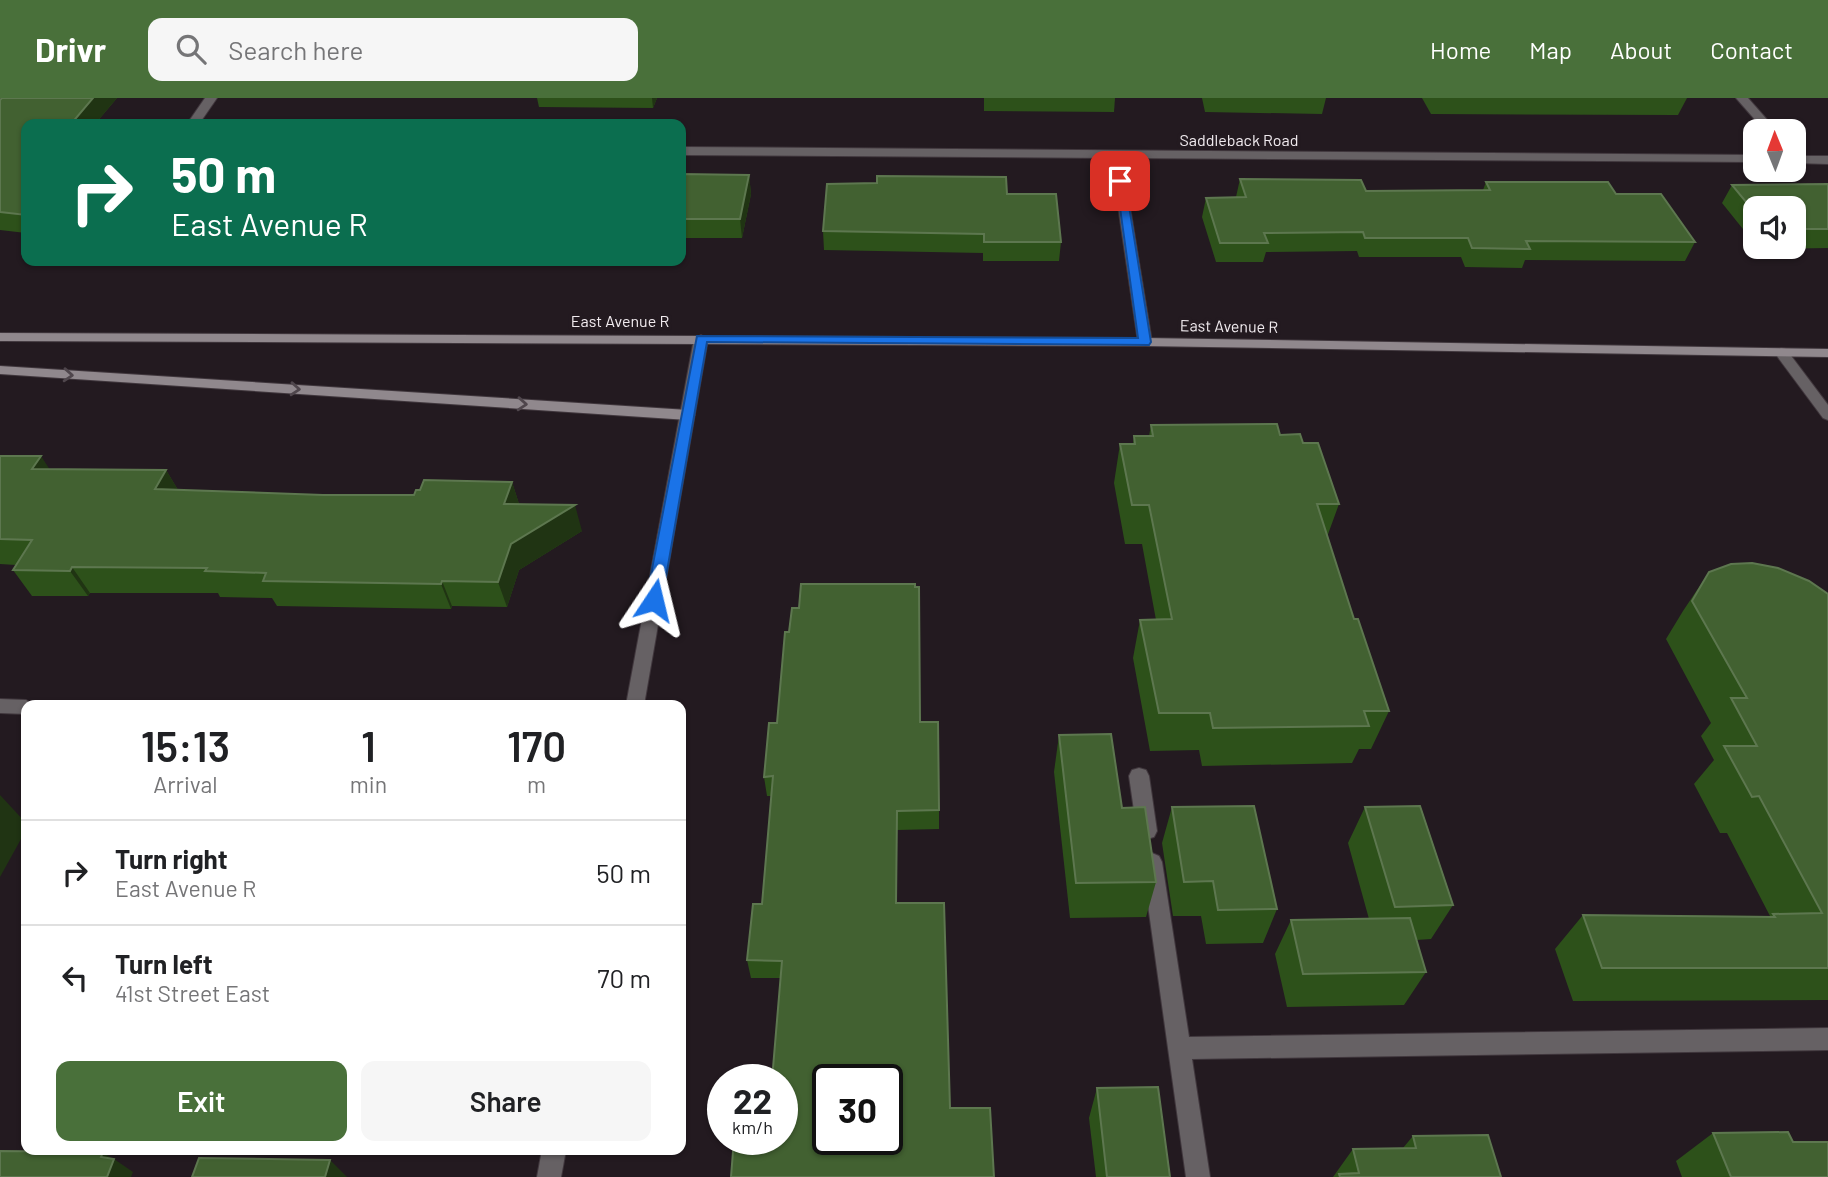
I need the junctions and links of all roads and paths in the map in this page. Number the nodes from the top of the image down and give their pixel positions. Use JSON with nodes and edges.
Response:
{"nodes":[{"id":1,"x":211,"y":98,"type":"edge"},
{"id":2,"x":1742,"y":98,"type":"edge"},
{"id":3,"x":196,"y":119,"type":"edge"},
{"id":4,"x":1760,"y":119,"type":"edge"},
{"id":5,"x":686,"y":151,"type":"edge"},
{"id":6,"x":1116,"y":155,"type":"junction"},
{"id":7,"x":1743,"y":159,"type":"edge"},
{"id":8,"x":1806,"y":159,"type":"edge"},
{"id":9,"x":1828,"y":160,"type":"edge"},
{"id":10,"x":0,"y":337,"type":"edge"},
{"id":11,"x":701,"y":339,"type":"junction"},
{"id":12,"x":1145,"y":342,"type":"junction"},
{"id":13,"x":1781,"y":352,"type":"junction"},
{"id":14,"x":1828,"y":353,"type":"edge"},
{"id":15,"x":0,"y":370,"type":"edge"},
{"id":16,"x":688,"y":415,"type":"junction"},
{"id":17,"x":1828,"y":415,"type":"edge"},
{"id":18,"x":636,"y":700,"type":"edge"},
{"id":19,"x":0,"y":706,"type":"edge"},
{"id":20,"x":21,"y":707,"type":"edge"},
{"id":21,"x":1139,"y":776,"type":"dead end"},
{"id":22,"x":1828,"y":1039,"type":"edge"},
{"id":23,"x":1178,"y":1048,"type":"junction"},
{"id":24,"x":553,"y":1155,"type":"edge"},
{"id":25,"x":549,"y":1177,"type":"edge"},
{"id":26,"x":1198,"y":1177,"type":"edge"}],
"edges":[{"from":1,"to":3,"type":"street"},
{"from":2,"to":4,"type":"street"},
{"from":5,"to":6,"type":"street","name":"Saddleback Road"},
{"from":6,"to":7,"type":"street","name":"Saddleback Road"},
{"from":6,"to":12,"type":"street"},
{"from":8,"to":9,"type":"street"},
{"from":10,"to":11,"type":"main road","name":"East Avenue R"},
{"from":11,"to":12,"type":"main road","name":"East Avenue R"},
{"from":11,"to":16,"type":"street"},
{"from":12,"to":13,"type":"main road","name":"East Avenue R"},
{"from":13,"to":14,"type":"main road","name":"East Avenue R"},
{"from":13,"to":17,"type":"street"},
{"from":15,"to":16,"type":"main road","one_way":true},
{"from":16,"to":18,"type":"street"},
{"from":19,"to":20,"type":"street"},
{"from":21,"to":23,"type":"street"},
{"from":22,"to":23,"type":"street"},
{"from":23,"to":26,"type":"street"},
{"from":24,"to":25,"type":"street"}]}
